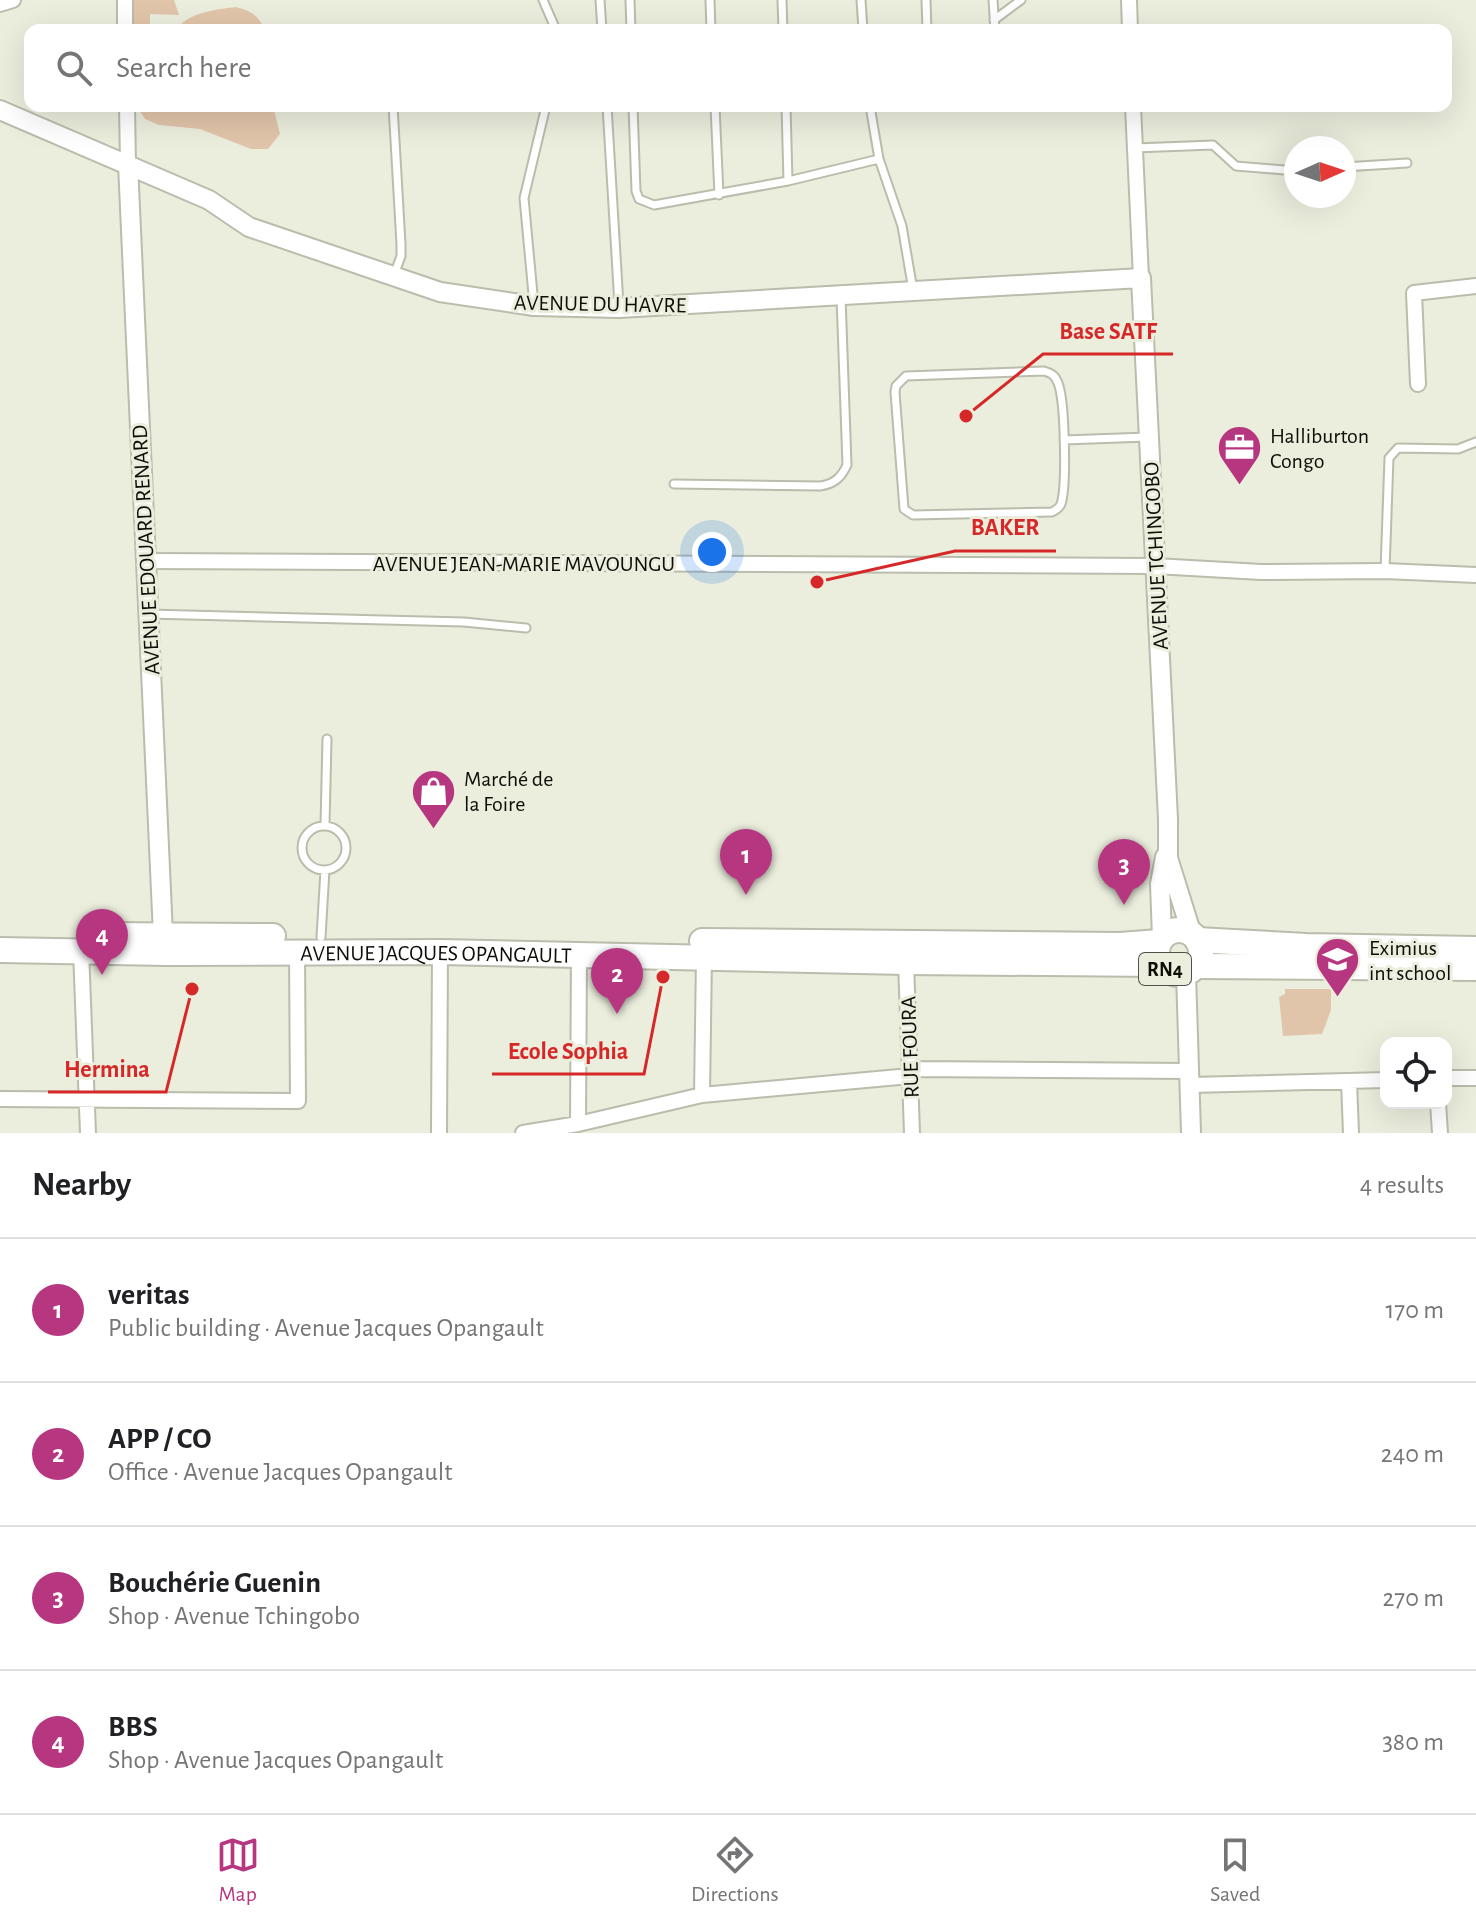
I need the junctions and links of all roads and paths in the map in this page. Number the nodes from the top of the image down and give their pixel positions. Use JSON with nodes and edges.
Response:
{"nodes":[{"id":1,"x":13,"y":0,"type":"edge"},
{"id":2,"x":125,"y":0,"type":"edge"},
{"id":3,"x":543,"y":0,"type":"edge"},
{"id":4,"x":600,"y":0,"type":"edge"},
{"id":5,"x":630,"y":0,"type":"edge"},
{"id":6,"x":710,"y":0,"type":"edge"},
{"id":7,"x":782,"y":0,"type":"edge"},
{"id":8,"x":861,"y":0,"type":"edge"},
{"id":9,"x":926,"y":0,"type":"edge"},
{"id":10,"x":993,"y":0,"type":"edge"},
{"id":11,"x":1021,"y":0,"type":"edge"},
{"id":12,"x":1129,"y":0,"type":"edge"},
{"id":13,"x":0,"y":4,"type":"edge"},
{"id":14,"x":994,"y":20,"type":"junction"},
{"id":15,"x":125,"y":24,"type":"edge"},
{"id":16,"x":553,"y":24,"type":"edge"},
{"id":17,"x":602,"y":24,"type":"edge"},
{"id":18,"x":631,"y":24,"type":"edge"},
{"id":19,"x":711,"y":24,"type":"edge"},
{"id":20,"x":783,"y":24,"type":"edge"},
{"id":21,"x":863,"y":24,"type":"edge"},
{"id":22,"x":927,"y":24,"type":"edge"},
{"id":23,"x":994,"y":24,"type":"edge"},
{"id":24,"x":1130,"y":24,"type":"edge"},
{"id":25,"x":0,"y":110,"type":"edge"},
{"id":26,"x":127,"y":112,"type":"edge"},
{"id":27,"x":393,"y":112,"type":"edge"},
{"id":28,"x":545,"y":112,"type":"edge"},
{"id":29,"x":607,"y":112,"type":"edge"},
{"id":30,"x":633,"y":112,"type":"edge"},
{"id":31,"x":715,"y":112,"type":"edge"},
{"id":32,"x":786,"y":112,"type":"edge"},
{"id":33,"x":871,"y":112,"type":"edge"},
{"id":34,"x":1133,"y":112,"type":"edge"},
{"id":35,"x":1135,"y":148,"type":"junction"},
{"id":36,"x":879,"y":159,"type":"junction"},
{"id":37,"x":1407,"y":163,"type":"dead end"},
{"id":38,"x":128,"y":164,"type":"junction"},
{"id":39,"x":1356,"y":166,"type":"edge"},
{"id":40,"x":1284,"y":170,"type":"edge"},
{"id":41,"x":788,"y":181,"type":"junction"},
{"id":42,"x":719,"y":195,"type":"junction"},
{"id":43,"x":394,"y":277,"type":"junction"},
{"id":44,"x":1141,"y":278,"type":"junction"},
{"id":45,"x":1476,"y":286,"type":"edge"},
{"id":46,"x":913,"y":291,"type":"junction"},
{"id":47,"x":841,"y":297,"type":"junction"},
{"id":48,"x":534,"y":306,"type":"junction"},
{"id":49,"x":619,"y":308,"type":"junction"},
{"id":50,"x":1418,"y":384,"type":"dead end"},
{"id":51,"x":1149,"y":437,"type":"junction"},
{"id":52,"x":1064,"y":440,"type":"junction"},
{"id":53,"x":1476,"y":442,"type":"edge"},
{"id":54,"x":674,"y":484,"type":"dead end"},
{"id":55,"x":147,"y":561,"type":"junction"},
{"id":56,"x":1155,"y":566,"type":"junction"},
{"id":57,"x":1385,"y":571,"type":"junction"},
{"id":58,"x":1476,"y":575,"type":"edge"},
{"id":59,"x":149,"y":614,"type":"junction"},
{"id":60,"x":526,"y":628,"type":"dead end"},
{"id":61,"x":327,"y":739,"type":"dead end"},
{"id":62,"x":325,"y":825,"type":"junction"},
{"id":63,"x":1169,"y":834,"type":"junction"},
{"id":64,"x":325,"y":870,"type":"junction"},
{"id":65,"x":0,"y":933,"type":"edge"},
{"id":66,"x":163,"y":935,"type":"junction"},
{"id":67,"x":321,"y":937,"type":"junction"},
{"id":68,"x":1195,"y":938,"type":"junction"},
{"id":69,"x":1161,"y":948,"type":"junction"},
{"id":70,"x":1476,"y":949,"type":"edge"},
{"id":71,"x":0,"y":950,"type":"edge"},
{"id":72,"x":81,"y":950,"type":"junction"},
{"id":73,"x":297,"y":952,"type":"junction"},
{"id":74,"x":440,"y":952,"type":"junction"},
{"id":75,"x":579,"y":954,"type":"junction"},
{"id":76,"x":704,"y":957,"type":"junction"},
{"id":77,"x":906,"y":962,"type":"junction"},
{"id":78,"x":1476,"y":968,"type":"edge"},
{"id":79,"x":1191,"y":969,"type":"junction"},
{"id":80,"x":910,"y":1072,"type":"junction"},
{"id":81,"x":1190,"y":1078,"type":"junction"},
{"id":82,"x":1452,"y":1078,"type":"edge"},
{"id":83,"x":1476,"y":1078,"type":"edge"},
{"id":84,"x":1380,"y":1080,"type":"edge"},
{"id":85,"x":1349,"y":1081,"type":"junction"},
{"id":86,"x":702,"y":1095,"type":"junction"},
{"id":87,"x":0,"y":1099,"type":"edge"},
{"id":88,"x":88,"y":1100,"type":"junction"},
{"id":89,"x":1438,"y":1109,"type":"edge"},
{"id":90,"x":578,"y":1124,"type":"junction"},
{"id":91,"x":88,"y":1133,"type":"edge"},
{"id":92,"x":439,"y":1133,"type":"edge"},
{"id":93,"x":523,"y":1133,"type":"edge"},
{"id":94,"x":912,"y":1133,"type":"edge"},
{"id":95,"x":1191,"y":1133,"type":"edge"},
{"id":96,"x":1351,"y":1133,"type":"edge"},
{"id":97,"x":1440,"y":1133,"type":"edge"}],
"edges":[{"from":1,"to":13,"type":"street"},
{"from":2,"to":15,"type":"street"},
{"from":3,"to":16,"type":"lane"},
{"from":4,"to":17,"type":"lane"},
{"from":5,"to":18,"type":"lane"},
{"from":6,"to":19,"type":"lane"},
{"from":7,"to":20,"type":"lane"},
{"from":8,"to":21,"type":"lane"},
{"from":9,"to":22,"type":"lane"},
{"from":10,"to":14,"type":"lane"},
{"from":11,"to":14,"type":"lane"},
{"from":12,"to":24,"type":"street"},
{"from":14,"to":23,"type":"lane"},
{"from":25,"to":38,"type":"street","name":"AVENUE DU HAVRE"},
{"from":26,"to":38,"type":"street"},
{"from":27,"to":43,"type":"lane"},
{"from":28,"to":48,"type":"lane"},
{"from":29,"to":49,"type":"lane"},
{"from":30,"to":42,"type":"lane"},
{"from":31,"to":42,"type":"lane"},
{"from":32,"to":41,"type":"lane"},
{"from":33,"to":36,"type":"lane"},
{"from":34,"to":35,"type":"street"},
{"from":35,"to":40,"type":"lane"},
{"from":35,"to":44,"type":"street"},
{"from":36,"to":41,"type":"lane"},
{"from":36,"to":46,"type":"lane"},
{"from":37,"to":39,"type":"lane"},
{"from":38,"to":43,"type":"street","name":"AVENUE DU HAVRE"},
{"from":38,"to":55,"type":"street","name":"AVENUE EDOUARD RENARD"},
{"from":41,"to":42,"type":"lane"},
{"from":43,"to":48,"type":"street","name":"AVENUE DU HAVRE"},
{"from":44,"to":46,"type":"street","name":"AVENUE DU HAVRE"},
{"from":44,"to":51,"type":"street","name":"AVENUE TCHINGOBO"},
{"from":45,"to":50,"type":"street"},
{"from":46,"to":47,"type":"street","name":"AVENUE DU HAVRE"},
{"from":47,"to":49,"type":"street","name":"AVENUE DU HAVRE"},
{"from":47,"to":54,"type":"lane"},
{"from":48,"to":49,"type":"street","name":"AVENUE DU HAVRE"},
{"from":51,"to":52,"type":"lane"},
{"from":51,"to":56,"type":"street","name":"AVENUE TCHINGOBO"},
{"from":52,"to":52,"type":"lane"},
{"from":53,"to":57,"type":"lane"},
{"from":55,"to":56,"type":"street","name":"AVENUE JEAN-MARIE MAVOUNGU"},
{"from":55,"to":59,"type":"street","name":"AVENUE EDOUARD RENARD"},
{"from":56,"to":57,"type":"street","name":"AVENUE JEAN-MARIE MAVOUNGU"},
{"from":56,"to":63,"type":"street","name":"AVENUE TCHINGOBO"},
{"from":57,"to":58,"type":"street","name":"AVENUE JEAN-MARIE MAVOUNGU"},
{"from":59,"to":60,"type":"lane"},
{"from":59,"to":66,"type":"street","name":"AVENUE EDOUARD RENARD"},
{"from":61,"to":62,"type":"lane"},
{"from":62,"to":64,"type":"lane"},
{"from":62,"to":64,"type":"lane"},
{"from":63,"to":68,"type":"street","name":"AVENUE TCHINGOBO"},
{"from":63,"to":69,"type":"street","name":"AVENUE TCHINGOBO"},
{"from":64,"to":67,"type":"lane"},
{"from":65,"to":66,"type":"highway","number":"RN4"},
{"from":66,"to":67,"type":"highway","number":"RN4"},
{"from":67,"to":69,"type":"highway","number":"RN4"},
{"from":68,"to":69,"type":"highway","number":"RN4"},
{"from":68,"to":70,"type":"highway","number":"RN4"},
{"from":68,"to":79,"type":"highway","number":"RN4"},
{"from":69,"to":77,"type":"highway","name":"AVENUE JACQUES OPANGAULT","number":"RN4"},
{"from":69,"to":79,"type":"highway","number":"RN4"},
{"from":71,"to":72,"type":"highway","name":"AVENUE JACQUES OPANGAULT","number":"RN4"},
{"from":72,"to":73,"type":"highway","name":"AVENUE JACQUES OPANGAULT","number":"RN4"},
{"from":72,"to":88,"type":"street"},
{"from":73,"to":74,"type":"highway","name":"AVENUE JACQUES OPANGAULT","number":"RN4"},
{"from":73,"to":88,"type":"street"},
{"from":74,"to":75,"type":"highway","name":"AVENUE JACQUES OPANGAULT","number":"RN4"},
{"from":74,"to":92,"type":"street"},
{"from":75,"to":76,"type":"highway","name":"AVENUE JACQUES OPANGAULT","number":"RN4"},
{"from":75,"to":90,"type":"street"},
{"from":76,"to":77,"type":"highway","name":"AVENUE JACQUES OPANGAULT","number":"RN4"},
{"from":76,"to":86,"type":"street"},
{"from":77,"to":80,"type":"street","name":"RUE FOURA"},
{"from":78,"to":79,"type":"highway","number":"RN4"},
{"from":79,"to":81,"type":"street"},
{"from":80,"to":81,"type":"street"},
{"from":80,"to":86,"type":"street"},
{"from":80,"to":94,"type":"street","name":"RUE FOURA"},
{"from":81,"to":85,"type":"street"},
{"from":81,"to":95,"type":"street"},
{"from":82,"to":83,"type":"street"},
{"from":84,"to":85,"type":"street"},
{"from":85,"to":96,"type":"street"},
{"from":86,"to":90,"type":"street"},
{"from":87,"to":88,"type":"street"},
{"from":88,"to":91,"type":"street"},
{"from":89,"to":97,"type":"street"},
{"from":90,"to":93,"type":"street"}]}
